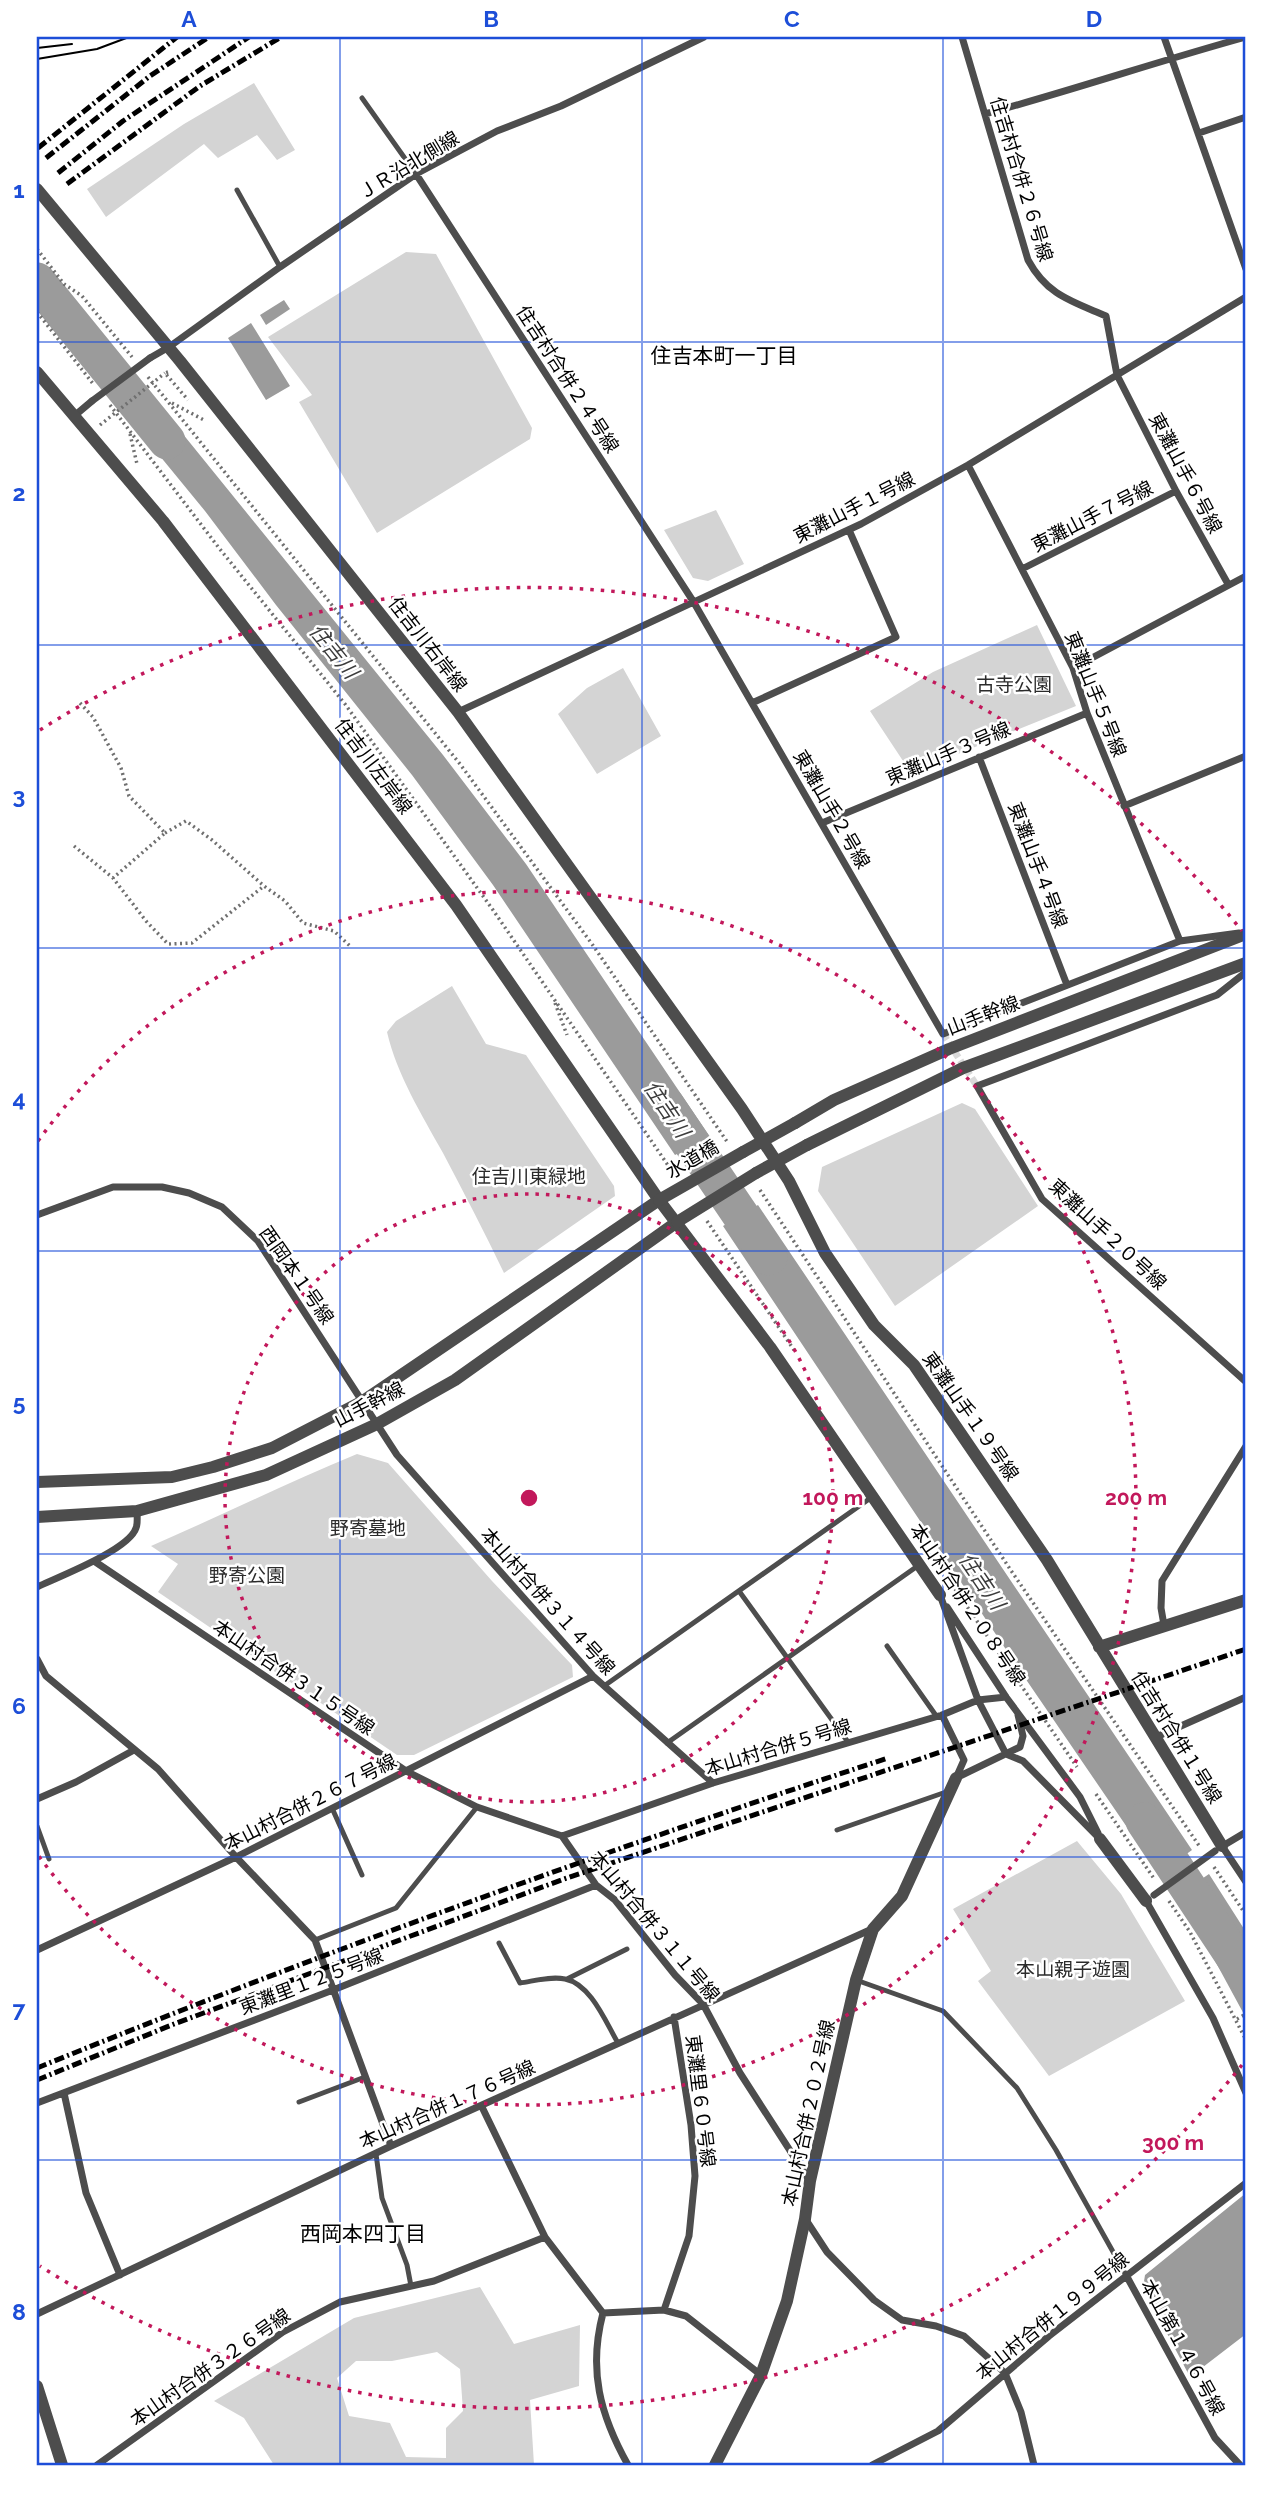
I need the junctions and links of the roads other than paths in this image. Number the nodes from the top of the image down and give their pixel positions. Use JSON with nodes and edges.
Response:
{"nodes":[{"id":1,"x":704,"y":37,"type":"edge"},
{"id":2,"x":962,"y":37,"type":"edge"},
{"id":3,"x":1164,"y":37,"type":"edge"},
{"id":4,"x":1246,"y":37,"type":"edge"},
{"id":5,"x":1171,"y":58,"type":"junction"},
{"id":6,"x":362,"y":99,"type":"dead end"},
{"id":7,"x":985,"y":114,"type":"junction"},
{"id":8,"x":1246,"y":117,"type":"edge"},
{"id":9,"x":1199,"y":133,"type":"junction"},
{"id":10,"x":416,"y":174,"type":"junction"},
{"id":11,"x":37,"y":188,"type":"edge"},
{"id":12,"x":236,"y":190,"type":"dead end"},
{"id":13,"x":280,"y":267,"type":"junction"},
{"id":14,"x":1246,"y":269,"type":"edge"},
{"id":15,"x":1246,"y":297,"type":"edge"},
{"id":16,"x":169,"y":348,"type":"junction"},
{"id":17,"x":37,"y":372,"type":"edge"},
{"id":18,"x":1116,"y":375,"type":"junction"},
{"id":19,"x":73,"y":417,"type":"junction"},
{"id":20,"x":968,"y":465,"type":"junction"},
{"id":21,"x":1176,"y":491,"type":"junction"},
{"id":22,"x":849,"y":530,"type":"junction"},
{"id":23,"x":1022,"y":569,"type":"junction"},
{"id":24,"x":1246,"y":576,"type":"edge"},
{"id":25,"x":1228,"y":584,"type":"junction"},
{"id":26,"x":693,"y":601,"type":"junction"},
{"id":27,"x":1073,"y":668,"type":"junction"},
{"id":28,"x":752,"y":703,"type":"junction"},
{"id":29,"x":458,"y":712,"type":"junction"},
{"id":30,"x":1087,"y":713,"type":"junction"},
{"id":31,"x":1246,"y":755,"type":"edge"},
{"id":32,"x":979,"y":757,"type":"junction"},
{"id":33,"x":1124,"y":806,"type":"junction"},
{"id":34,"x":822,"y":823,"type":"junction"},
{"id":35,"x":1246,"y":933,"type":"edge"},
{"id":36,"x":1180,"y":941,"type":"junction"},
{"id":37,"x":1246,"y":963,"type":"edge"},
{"id":38,"x":1246,"y":972,"type":"edge"},
{"id":39,"x":1067,"y":985,"type":"junction"},
{"id":40,"x":763,"y":1142,"type":"junction"},
{"id":41,"x":737,"y":1150,"type":"joint"},
{"id":42,"x":775,"y":1162,"type":"junction"},
{"id":43,"x":659,"y":1200,"type":"junction"},
{"id":44,"x":37,"y":1215,"type":"edge"},
{"id":45,"x":677,"y":1222,"type":"junction"},
{"id":46,"x":1246,"y":1382,"type":"edge"},
{"id":47,"x":363,"y":1401,"type":"junction"},
{"id":48,"x":377,"y":1424,"type":"junction"},
{"id":49,"x":1246,"y":1447,"type":"edge"},
{"id":50,"x":37,"y":1482,"type":"edge"},
{"id":51,"x":872,"y":1497,"type":"junction"},
{"id":52,"x":137,"y":1511,"type":"junction"},
{"id":53,"x":37,"y":1517,"type":"edge"},
{"id":54,"x":94,"y":1561,"type":"junction"},
{"id":55,"x":919,"y":1565,"type":"junction"},
{"id":56,"x":37,"y":1587,"type":"edge"},
{"id":57,"x":739,"y":1591,"type":"junction"},
{"id":58,"x":940,"y":1595,"type":"junction"},
{"id":59,"x":1246,"y":1600,"type":"edge"},
{"id":60,"x":1164,"y":1625,"type":"junction"},
{"id":61,"x":887,"y":1646,"type":"dead end"},
{"id":62,"x":1099,"y":1647,"type":"junction"},
{"id":63,"x":788,"y":1658,"type":"junction"},
{"id":64,"x":37,"y":1659,"type":"edge"},
{"id":65,"x":593,"y":1676,"type":"junction"},
{"id":66,"x":604,"y":1686,"type":"junction"},
{"id":67,"x":1006,"y":1697,"type":"junction"},
{"id":68,"x":1246,"y":1697,"type":"edge"},
{"id":69,"x":978,"y":1700,"type":"junction"},
{"id":70,"x":1017,"y":1709,"type":"junction"},
{"id":71,"x":939,"y":1716,"type":"junction"},
{"id":72,"x":1154,"y":1738,"type":"junction"},
{"id":73,"x":848,"y":1742,"type":"junction"},
{"id":74,"x":667,"y":1744,"type":"junction"},
{"id":75,"x":134,"y":1750,"type":"junction"},
{"id":76,"x":1006,"y":1754,"type":"junction"},
{"id":77,"x":406,"y":1771,"type":"junction"},
{"id":78,"x":956,"y":1778,"type":"junction"},
{"id":79,"x":713,"y":1783,"type":"junction"},
{"id":80,"x":950,"y":1791,"type":"junction"},
{"id":81,"x":37,"y":1799,"type":"edge"},
{"id":82,"x":477,"y":1807,"type":"junction"},
{"id":83,"x":332,"y":1808,"type":"junction"},
{"id":84,"x":37,"y":1826,"type":"edge"},
{"id":85,"x":836,"y":1830,"type":"dead end"},
{"id":86,"x":1246,"y":1832,"type":"edge"},
{"id":87,"x":562,"y":1836,"type":"junction"},
{"id":88,"x":1100,"y":1839,"type":"junction"},
{"id":89,"x":1218,"y":1849,"type":"junction"},
{"id":90,"x":236,"y":1857,"type":"junction"},
{"id":91,"x":49,"y":1859,"type":"dead end"},
{"id":92,"x":362,"y":1875,"type":"dead end"},
{"id":93,"x":1246,"y":1882,"type":"edge"},
{"id":94,"x":596,"y":1885,"type":"junction"},
{"id":95,"x":1153,"y":1894,"type":"junction"},
{"id":96,"x":873,"y":1928,"type":"junction"},
{"id":97,"x":315,"y":1940,"type":"junction"},
{"id":98,"x":499,"y":1943,"type":"dead end"},
{"id":99,"x":627,"y":1949,"type":"dead end"},
{"id":100,"x":37,"y":1950,"type":"edge"},
{"id":101,"x":567,"y":1979,"type":"junction"},
{"id":102,"x":856,"y":1980,"type":"junction"},
{"id":103,"x":333,"y":1990,"type":"junction"},
{"id":104,"x":703,"y":2004,"type":"junction"},
{"id":105,"x":674,"y":2017,"type":"junction"},
{"id":106,"x":618,"y":2043,"type":"junction"},
{"id":107,"x":365,"y":2077,"type":"junction"},
{"id":108,"x":64,"y":2093,"type":"junction"},
{"id":109,"x":1246,"y":2093,"type":"edge"},
{"id":110,"x":299,"y":2102,"type":"dead end"},
{"id":111,"x":37,"y":2103,"type":"edge"},
{"id":112,"x":482,"y":2106,"type":"junction"},
{"id":113,"x":391,"y":2146,"type":"junction"},
{"id":114,"x":376,"y":2154,"type":"junction"},
{"id":115,"x":810,"y":2181,"type":"junction"},
{"id":116,"x":1246,"y":2183,"type":"edge"},
{"id":117,"x":805,"y":2219,"type":"junction"},
{"id":118,"x":545,"y":2237,"type":"junction"},
{"id":119,"x":120,"y":2275,"type":"junction"},
{"id":120,"x":1126,"y":2275,"type":"junction"},
{"id":121,"x":411,"y":2286,"type":"junction"},
{"id":122,"x":664,"y":2309,"type":"junction"},
{"id":123,"x":603,"y":2313,"type":"junction"},
{"id":124,"x":37,"y":2314,"type":"edge"},
{"id":125,"x":1005,"y":2373,"type":"junction"},
{"id":126,"x":761,"y":2375,"type":"junction"},
{"id":127,"x":37,"y":2386,"type":"edge"},
{"id":128,"x":62,"y":2465,"type":"edge"},
{"id":129,"x":97,"y":2465,"type":"edge"},
{"id":130,"x":628,"y":2465,"type":"edge"},
{"id":131,"x":715,"y":2465,"type":"edge"},
{"id":132,"x":872,"y":2465,"type":"edge"},
{"id":133,"x":1034,"y":2465,"type":"edge"},
{"id":134,"x":1240,"y":2465,"type":"edge"}],
"edges":[{"from":1,"to":10,"type":"street","name":"ＪＲ沿北側線"},
{"from":2,"to":7,"type":"street","name":"住吉村合併２６号線"},
{"from":3,"to":5,"type":"street"},
{"from":4,"to":5,"type":"street"},
{"from":5,"to":7,"type":"street"},
{"from":5,"to":9,"type":"street"},
{"from":6,"to":10,"type":"lane"},
{"from":7,"to":18,"type":"street","name":"住吉村合併２６号線"},
{"from":8,"to":9,"type":"street"},
{"from":9,"to":14,"type":"street"},
{"from":10,"to":13,"type":"street","name":"ＪＲ沿北側線"},
{"from":10,"to":26,"type":"street","name":"住吉村合併２４号線"},
{"from":11,"to":16,"type":"street","name":"住吉川右岸線"},
{"from":12,"to":13,"type":"lane"},
{"from":13,"to":16,"type":"street","name":"ＪＲ沿北側線"},
{"from":15,"to":18,"type":"street","name":"東灘山手１号線"},
{"from":16,"to":19,"type":"street","name":"ＪＲ沿北側線","bridge":true},
{"from":16,"to":29,"type":"street","name":"住吉川右岸線"},
{"from":17,"to":19,"type":"street","name":"住吉川左岸線"},
{"from":18,"to":20,"type":"street","name":"東灘山手１号線"},
{"from":18,"to":21,"type":"street","name":"東灘山手６号線"},
{"from":19,"to":43,"type":"street","name":"住吉川左岸線"},
{"from":20,"to":22,"type":"street","name":"東灘山手１号線"},
{"from":20,"to":23,"type":"street","name":"東灘山手５号線"},
{"from":21,"to":23,"type":"street","name":"東灘山手７号線"},
{"from":21,"to":25,"type":"street","name":"東灘山手６号線"},
{"from":22,"to":26,"type":"street","name":"東灘山手１号線"},
{"from":22,"to":28,"type":"street"},
{"from":23,"to":27,"type":"street","name":"東灘山手５号線"},
{"from":24,"to":25,"type":"street"},
{"from":25,"to":27,"type":"street"},
{"from":26,"to":28,"type":"street","name":"東灘山手２号線"},
{"from":26,"to":29,"type":"street","name":"東灘山手１号線"},
{"from":27,"to":30,"type":"street","name":"東灘山手５号線"},
{"from":28,"to":34,"type":"street","name":"東灘山手２号線"},
{"from":29,"to":40,"type":"street","name":"住吉川右岸線"},
{"from":30,"to":32,"type":"street","name":"東灘山手３号線"},
{"from":30,"to":33,"type":"street","name":"東灘山手５号線"},
{"from":31,"to":33,"type":"street"},
{"from":32,"to":34,"type":"street","name":"東灘山手３号線"},
{"from":32,"to":39,"type":"street","name":"東灘山手４号線"},
{"from":33,"to":36,"type":"street","name":"東灘山手５号線"},
{"from":34,"to":39,"type":"street","name":"東灘山手２号線"},
{"from":35,"to":36,"type":"street"},
{"from":35,"to":40,"type":"street","name":"山手幹線","bridge":true},
{"from":36,"to":39,"type":"street"},
{"from":37,"to":42,"type":"street","bridge":true},
{"from":38,"to":46,"type":"street","name":"東灘山手２０号線"},
{"from":40,"to":41,"type":"street","name":"山手幹線"},
{"from":40,"to":42,"type":"street","name":"東灘山手１９号線"},
{"from":41,"to":43,"type":"street","name":"水道橋","bridge":true},
{"from":42,"to":45,"type":"street","bridge":true},
{"from":42,"to":62,"type":"street","name":"東灘山手１９号線"},
{"from":43,"to":45,"type":"street","name":"住吉川左岸線"},
{"from":43,"to":47,"type":"street","name":"山手幹線"},
{"from":44,"to":47,"type":"street","name":"西岡本１号線"},
{"from":45,"to":48,"type":"street","name":"山手幹線"},
{"from":45,"to":51,"type":"street","name":"本山村合併２０８号線"},
{"from":47,"to":48,"type":"street","name":"西岡本１号線"},
{"from":47,"to":50,"type":"street","name":"山手幹線"},
{"from":48,"to":52,"type":"street","name":"山手幹線"},
{"from":48,"to":65,"type":"street","name":"本山村合併３１４号線"},
{"from":49,"to":60,"type":"street"},
{"from":51,"to":55,"type":"street","name":"本山村合併２０８号線"},
{"from":51,"to":57,"type":"lane"},
{"from":52,"to":53,"type":"street","name":"山手幹線"},
{"from":52,"to":54,"type":"street"},
{"from":54,"to":56,"type":"street"},
{"from":54,"to":77,"type":"street","name":"本山村合併３１５号線"},
{"from":55,"to":58,"type":"street","name":"本山村合併２０８号線"},
{"from":55,"to":63,"type":"lane"},
{"from":57,"to":63,"type":"lane"},
{"from":57,"to":66,"type":"lane"},
{"from":58,"to":67,"type":"street","name":"本山村合併２０８号線"},
{"from":58,"to":69,"type":"street"},
{"from":59,"to":60,"type":"street"},
{"from":60,"to":62,"type":"street"},
{"from":61,"to":71,"type":"lane"},
{"from":62,"to":72,"type":"street","name":"住吉村合併１号線"},
{"from":63,"to":73,"type":"lane"},
{"from":63,"to":74,"type":"lane"},
{"from":64,"to":75,"type":"street"},
{"from":65,"to":66,"type":"street","name":"本山村合併３１４号線"},
{"from":65,"to":77,"type":"street","name":"本山村合併２６７号線"},
{"from":66,"to":74,"type":"street","name":"本山村合併３１４号線"},
{"from":67,"to":69,"type":"street","name":"本山村合併５号線"},
{"from":67,"to":70,"type":"street","name":"本山村合併２０８号線"},
{"from":68,"to":72,"type":"street"},
{"from":69,"to":71,"type":"street","name":"本山村合併５号線"},
{"from":69,"to":76,"type":"street"},
{"from":70,"to":76,"type":"street"},
{"from":70,"to":88,"type":"street","name":"本山村合併２０８号線"},
{"from":71,"to":73,"type":"street","name":"本山村合併５号線"},
{"from":71,"to":78,"type":"street"},
{"from":72,"to":89,"type":"street","name":"住吉村合併１号線"},
{"from":73,"to":79,"type":"street","name":"本山村合併５号線"},
{"from":74,"to":79,"type":"street","name":"本山村合併３１４号線"},
{"from":75,"to":81,"type":"street"},
{"from":75,"to":90,"type":"street"},
{"from":76,"to":78,"type":"street"},
{"from":76,"to":88,"type":"street"},
{"from":77,"to":82,"type":"street","name":"本山村合併３１５号線"},
{"from":77,"to":83,"type":"street","name":"本山村合併２６７号線"},
{"from":78,"to":80,"type":"street","name":"本山村合併２０２号線"},
{"from":79,"to":87,"type":"street","name":"本山村合併５号線"},
{"from":80,"to":85,"type":"lane"},
{"from":80,"to":96,"type":"street","name":"本山村合併２０２号線"},
{"from":82,"to":87,"type":"street","name":"本山村合併３１５号線"},
{"from":82,"to":97,"type":"lane"},
{"from":83,"to":90,"type":"street","name":"本山村合併２６７号線"},
{"from":83,"to":92,"type":"lane"},
{"from":84,"to":91,"type":"lane"},
{"from":86,"to":89,"type":"street"},
{"from":87,"to":94,"type":"street","name":"本山村合併３１１号線"},
{"from":88,"to":95,"type":"street","name":"本山村合併２０８号線"},
{"from":89,"to":93,"type":"street","name":"住吉村合併１号線"},
{"from":89,"to":95,"type":"street","bridge":true},
{"from":90,"to":97,"type":"street"},
{"from":90,"to":100,"type":"street","name":"本山村合併２６７号線"},
{"from":94,"to":103,"type":"street","name":"東灘里１２５号線"},
{"from":94,"to":104,"type":"street","name":"本山村合併３１１号線"},
{"from":95,"to":109,"type":"street","name":"本山村合併２０８号線"},
{"from":96,"to":102,"type":"street","name":"本山村合併２０２号線"},
{"from":96,"to":104,"type":"street","name":"本山村合併１７６号線"},
{"from":97,"to":103,"type":"street"},
{"from":98,"to":101,"type":"lane"},
{"from":99,"to":101,"type":"lane"},
{"from":101,"to":106,"type":"lane"},
{"from":102,"to":115,"type":"street","name":"本山村合併２０２号線"},
{"from":102,"to":120,"type":"lane"},
{"from":103,"to":107,"type":"street"},
{"from":103,"to":108,"type":"street","name":"東灘里１２５号線"},
{"from":104,"to":105,"type":"street","name":"本山村合併１７６号線"},
{"from":104,"to":115,"type":"street","name":"本山村合併３１１号線"},
{"from":105,"to":106,"type":"street","name":"本山村合併１７６号線"},
{"from":105,"to":122,"type":"street","name":"東灘里６０号線"},
{"from":106,"to":112,"type":"street","name":"本山村合併１７６号線"},
{"from":107,"to":110,"type":"lane"},
{"from":107,"to":113,"type":"street"},
{"from":108,"to":111,"type":"street","name":"東灘里１２５号線"},
{"from":108,"to":119,"type":"street"},
{"from":112,"to":113,"type":"street","name":"本山村合併１７６号線"},
{"from":112,"to":118,"type":"street"},
{"from":113,"to":114,"type":"street","name":"本山村合併１７６号線"},
{"from":114,"to":119,"type":"street","name":"本山村合併１７６号線"},
{"from":114,"to":121,"type":"lane"},
{"from":115,"to":117,"type":"street","name":"本山村合併２０２号線"},
{"from":116,"to":120,"type":"street","name":"本山村合併１９９号線"},
{"from":117,"to":125,"type":"street"},
{"from":117,"to":126,"type":"street","name":"本山村合併２０２号線"},
{"from":118,"to":121,"type":"street","name":"本山村合併３２６号線"},
{"from":118,"to":123,"type":"street"},
{"from":119,"to":124,"type":"street","name":"本山村合併１７６号線"},
{"from":120,"to":125,"type":"street","name":"本山村合併１９９号線"},
{"from":120,"to":134,"type":"street","name":"本山第１４６号線"},
{"from":121,"to":129,"type":"street","name":"本山村合併３２６号線"},
{"from":122,"to":123,"type":"street"},
{"from":122,"to":126,"type":"street"},
{"from":123,"to":130,"type":"street"},
{"from":125,"to":132,"type":"street","name":"本山村合併１９９号線"},
{"from":125,"to":133,"type":"street"},
{"from":126,"to":131,"type":"street","name":"本山村合併２０２号線"},
{"from":127,"to":128,"type":"street"}]}
